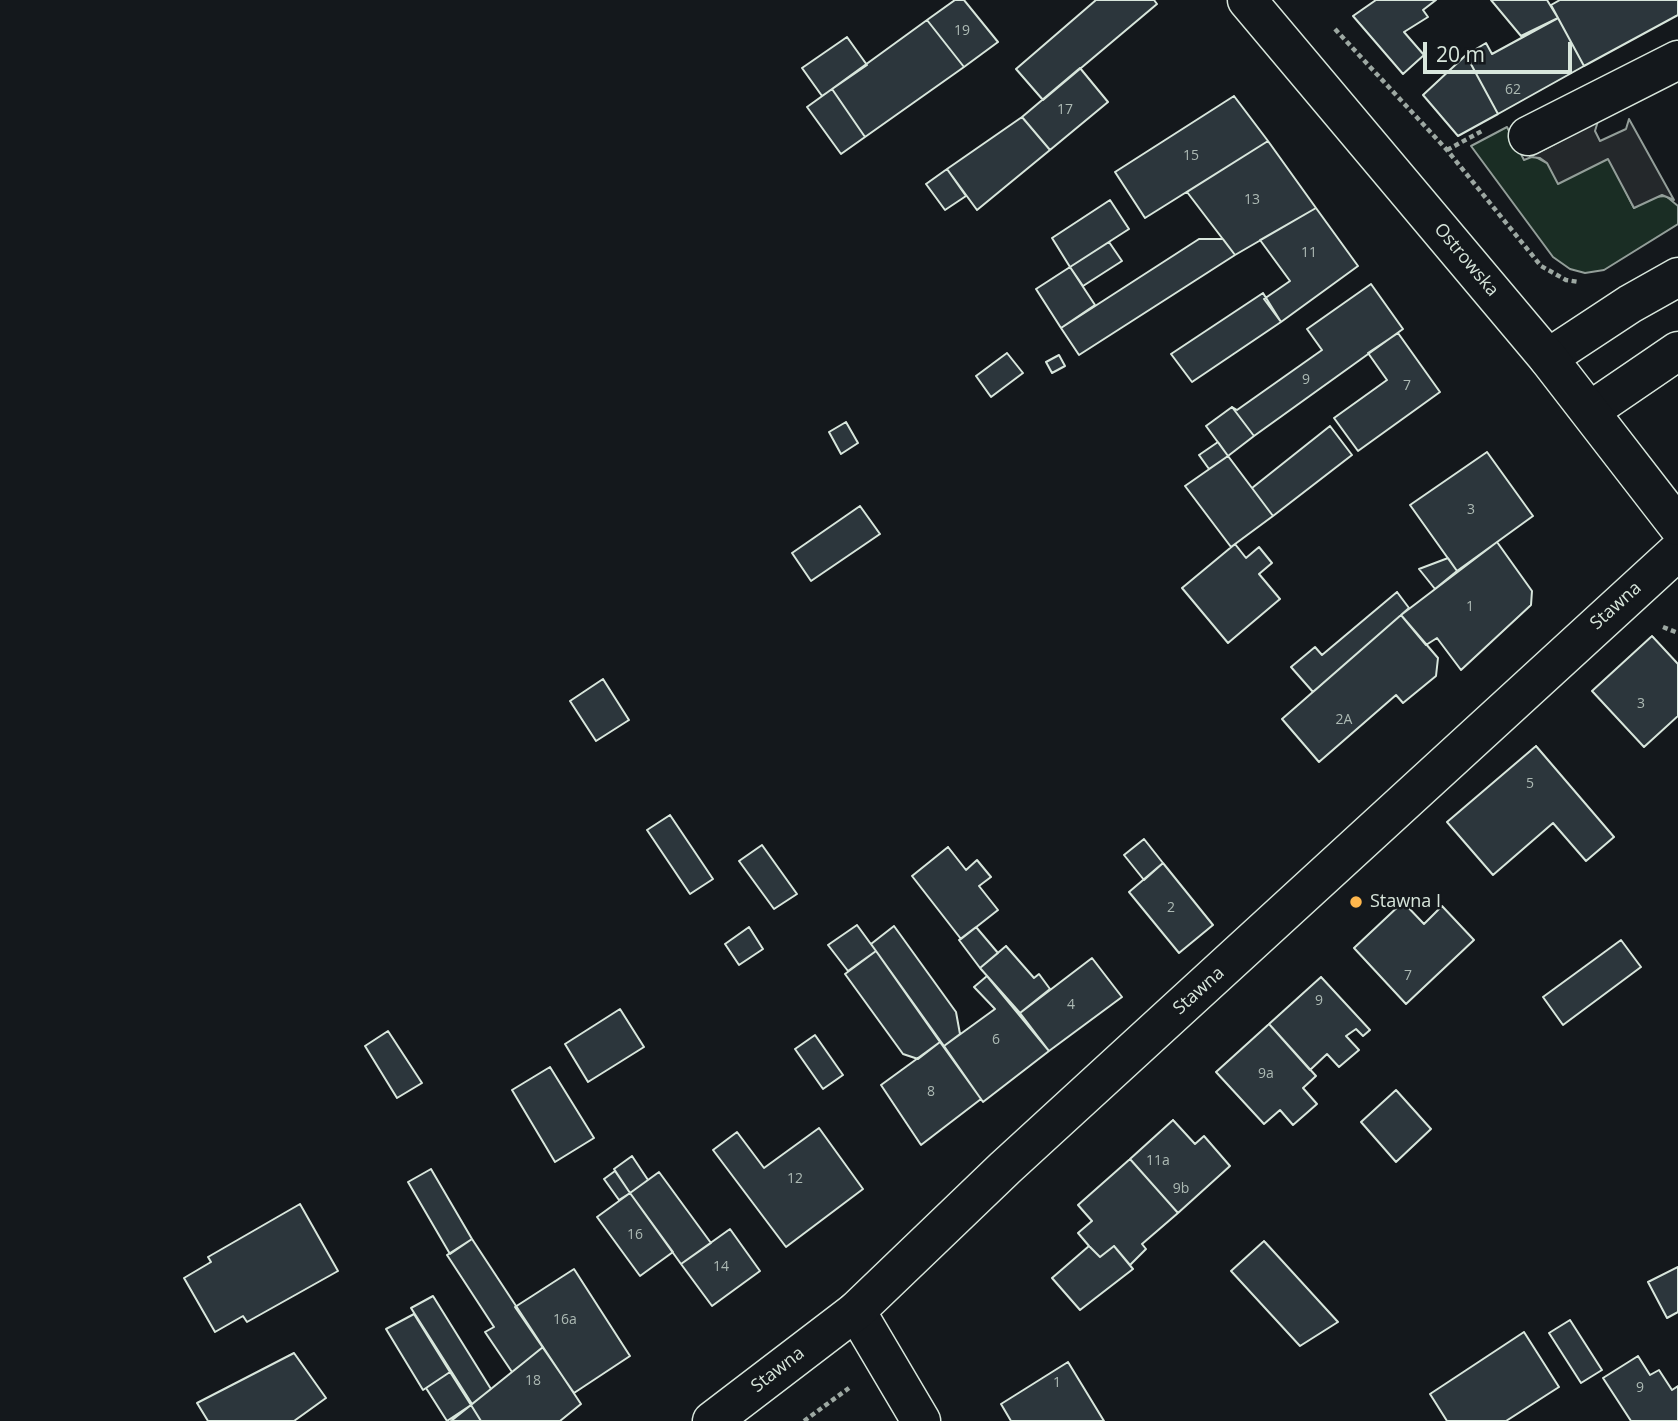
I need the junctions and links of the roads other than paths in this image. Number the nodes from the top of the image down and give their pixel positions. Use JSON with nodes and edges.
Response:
{"nodes":[{"id":1,"x":1247,"y":0,"type":"edge"},
{"id":2,"x":1678,"y":60,"type":"edge"},
{"id":3,"x":1528,"y":136,"type":"dead end"},
{"id":4,"x":1678,"y":277,"type":"edge"},
{"id":5,"x":1678,"y":351,"type":"edge"},
{"id":6,"x":1549,"y":358,"type":"junction"},
{"id":7,"x":1590,"y":411,"type":"junction"},
{"id":8,"x":1678,"y":526,"type":"edge"},
{"id":9,"x":1678,"y":551,"type":"edge"},
{"id":10,"x":856,"y":1311,"type":"junction"},
{"id":11,"x":712,"y":1421,"type":"edge"},
{"id":12,"x":921,"y":1421,"type":"edge"}],
"edges":[{"from":1,"to":6,"type":"street","name":"Ostrowska"},
{"from":2,"to":3,"type":"street"},
{"from":4,"to":6,"type":"street"},
{"from":5,"to":7,"type":"street"},
{"from":6,"to":7,"type":"street","name":"Ostrowska"},
{"from":7,"to":8,"type":"street","name":"Ostrowska"},
{"from":9,"to":10,"type":"street","name":"Stawna"},
{"from":10,"to":11,"type":"street","name":"Stawna"},
{"from":10,"to":12,"type":"street"}]}
